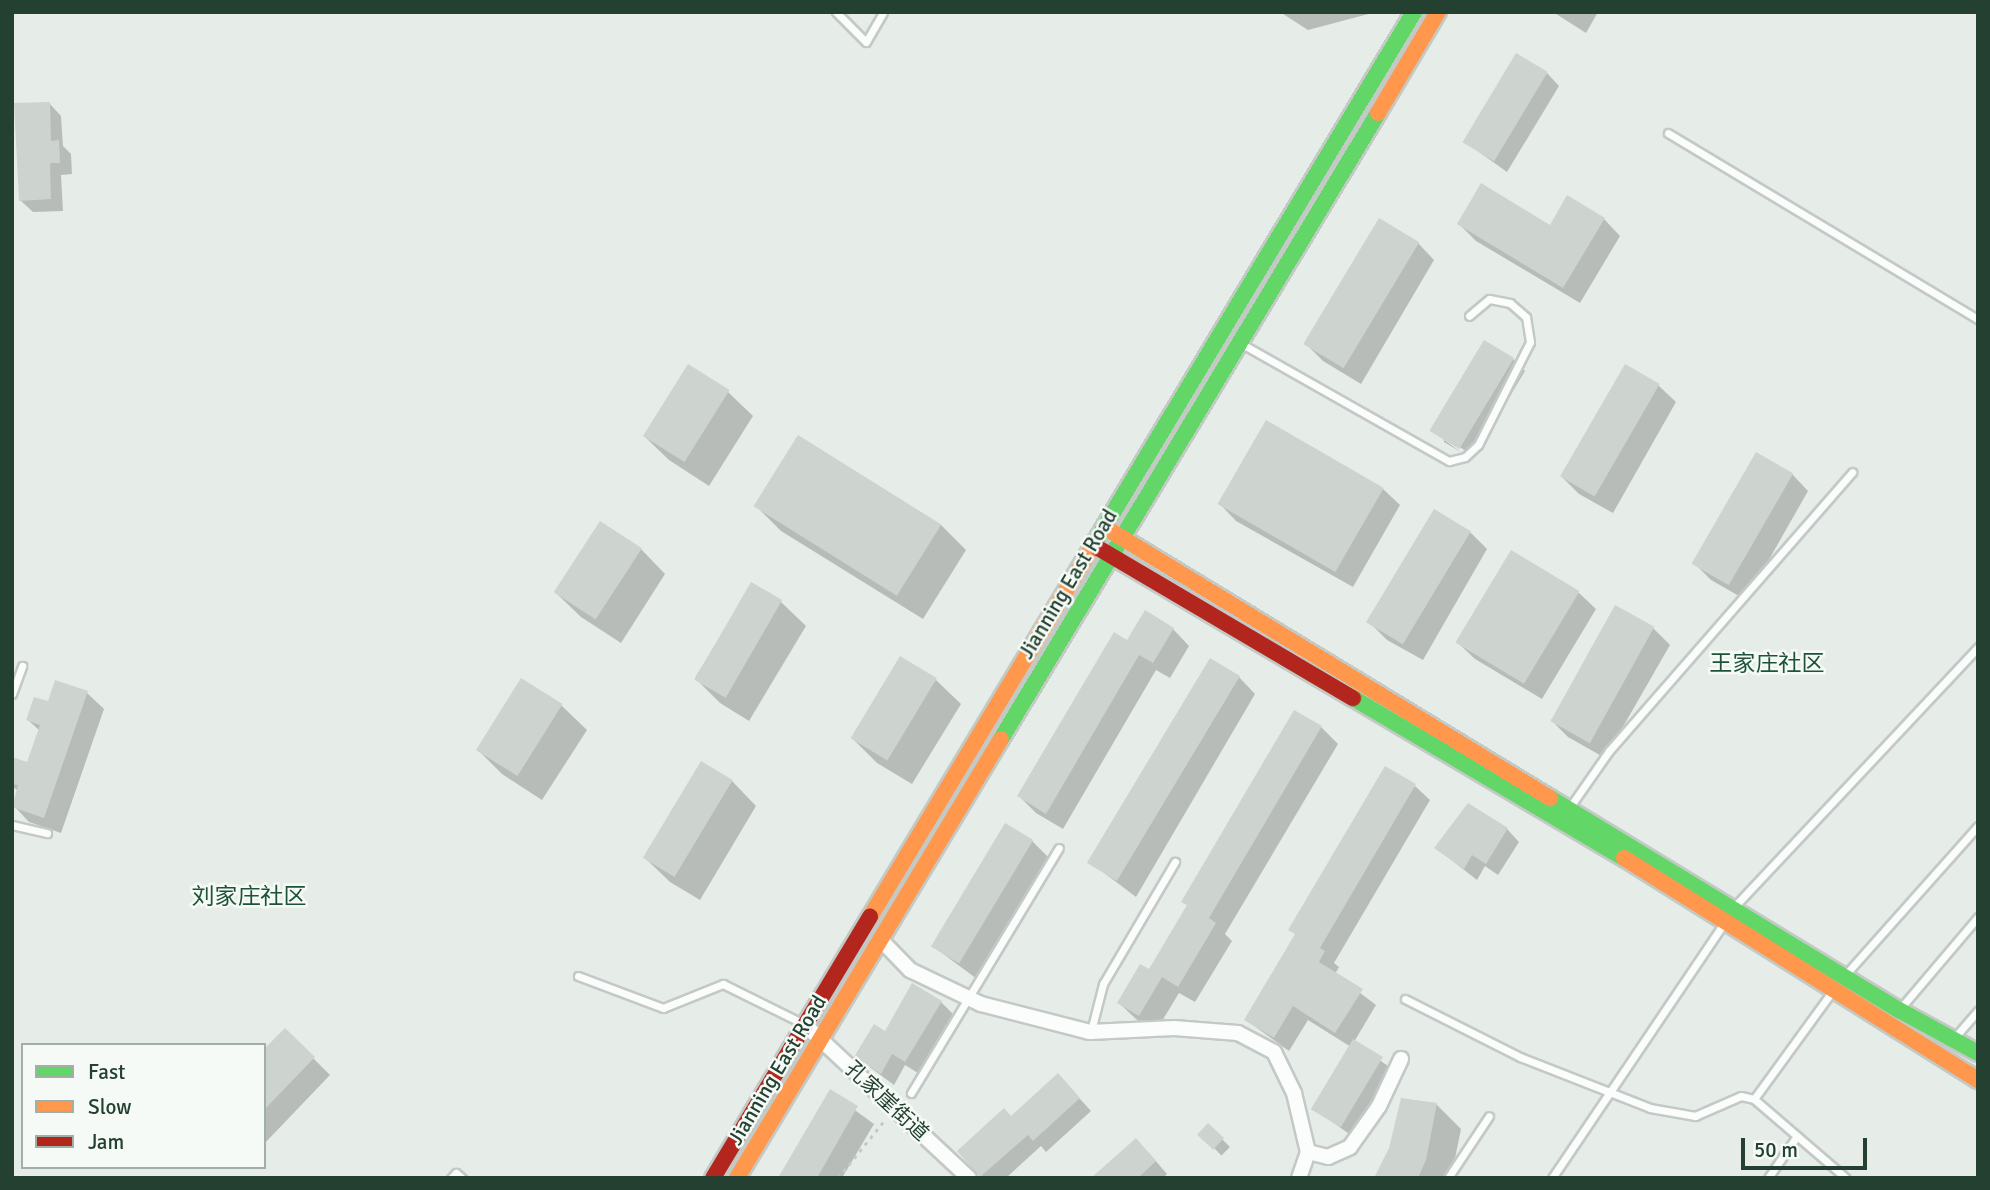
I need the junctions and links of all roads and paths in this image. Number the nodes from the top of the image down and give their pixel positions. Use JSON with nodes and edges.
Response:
{"nodes":[{"id":1,"x":836,"y":12,"type":"edge"},
{"id":2,"x":883,"y":12,"type":"edge"},
{"id":3,"x":1414,"y":12,"type":"edge"},
{"id":4,"x":1438,"y":12,"type":"edge"},
{"id":5,"x":1668,"y":133,"type":"dead end"},
{"id":6,"x":1469,"y":316,"type":"dead end"},
{"id":7,"x":1978,"y":319,"type":"edge"},
{"id":8,"x":1238,"y":342,"type":"junction"},
{"id":9,"x":1852,"y":472,"type":"dead end"},
{"id":10,"x":1101,"y":526,"type":"junction"},
{"id":11,"x":1120,"y":537,"type":"junction"},
{"id":12,"x":1091,"y":544,"type":"junction"},
{"id":13,"x":1109,"y":555,"type":"junction"},
{"id":14,"x":1978,"y":647,"type":"edge"},
{"id":15,"x":22,"y":666,"type":"dead end"},
{"id":16,"x":12,"y":694,"type":"edge"},
{"id":17,"x":1570,"y":808,"type":"junction"},
{"id":18,"x":12,"y":825,"type":"edge"},
{"id":19,"x":1978,"y":826,"type":"edge"},
{"id":20,"x":47,"y":832,"type":"dead end"},
{"id":21,"x":1059,"y":848,"type":"dead end"},
{"id":22,"x":1175,"y":862,"type":"dead end"},
{"id":23,"x":1731,"y":913,"type":"junction"},
{"id":24,"x":1978,"y":917,"type":"edge"},
{"id":25,"x":881,"y":940,"type":"junction"},
{"id":26,"x":578,"y":976,"type":"dead end"},
{"id":27,"x":1840,"y":981,"type":"junction"},
{"id":28,"x":969,"y":999,"type":"junction"},
{"id":29,"x":1405,"y":999,"type":"dead end"},
{"id":30,"x":1899,"y":1010,"type":"junction"},
{"id":31,"x":1978,"y":1011,"type":"edge"},
{"id":32,"x":805,"y":1025,"type":"junction"},
{"id":33,"x":1090,"y":1032,"type":"junction"},
{"id":34,"x":821,"y":1038,"type":"junction"},
{"id":35,"x":1954,"y":1038,"type":"junction"},
{"id":36,"x":1978,"y":1052,"type":"edge"},
{"id":37,"x":1401,"y":1059,"type":"dead end"},
{"id":38,"x":1978,"y":1080,"type":"edge"},
{"id":39,"x":1610,"y":1092,"type":"junction"},
{"id":40,"x":911,"y":1093,"type":"dead end"},
{"id":41,"x":1754,"y":1099,"type":"junction"},
{"id":42,"x":894,"y":1108,"type":"junction"},
{"id":43,"x":1489,"y":1116,"type":"dead end"},
{"id":44,"x":1797,"y":1136,"type":"junction"},
{"id":45,"x":1308,"y":1152,"type":"junction"},
{"id":46,"x":451,"y":1178,"type":"edge"},
{"id":47,"x":462,"y":1178,"type":"edge"},
{"id":48,"x":713,"y":1178,"type":"edge"},
{"id":49,"x":737,"y":1178,"type":"edge"},
{"id":50,"x":838,"y":1178,"type":"edge"},
{"id":51,"x":969,"y":1178,"type":"edge"},
{"id":52,"x":1299,"y":1178,"type":"edge"},
{"id":53,"x":1448,"y":1178,"type":"edge"},
{"id":54,"x":1552,"y":1178,"type":"edge"},
{"id":55,"x":1768,"y":1178,"type":"edge"},
{"id":56,"x":1846,"y":1178,"type":"edge"}],
"edges":[{"from":1,"to":2,"type":"lane"},
{"from":3,"to":10,"type":"main road","name":"Jianning East Road"},
{"from":4,"to":8,"type":"main road","name":"Jianning East Road"},
{"from":5,"to":7,"type":"lane"},
{"from":6,"to":8,"type":"lane"},
{"from":8,"to":11,"type":"main road","name":"Jianning East Road"},
{"from":9,"to":17,"type":"lane"},
{"from":10,"to":11,"type":"main road"},
{"from":10,"to":12,"type":"main road","name":"Jianning East Road"},
{"from":11,"to":13,"type":"main road","name":"Jianning East Road"},
{"from":11,"to":17,"type":"main road"},
{"from":12,"to":13,"type":"main road"},
{"from":12,"to":32,"type":"main road","name":"Jianning East Road"},
{"from":13,"to":23,"type":"main road"},
{"from":13,"to":25,"type":"main road","name":"Jianning East Road"},
{"from":14,"to":23,"type":"lane"},
{"from":15,"to":16,"type":"lane"},
{"from":17,"to":23,"type":"main road"},
{"from":18,"to":20,"type":"lane"},
{"from":19,"to":27,"type":"lane"},
{"from":21,"to":28,"type":"lane"},
{"from":22,"to":33,"type":"lane"},
{"from":23,"to":27,"type":"main road"},
{"from":23,"to":39,"type":"lane"},
{"from":24,"to":30,"type":"lane"},
{"from":25,"to":28,"type":"street"},
{"from":25,"to":34,"type":"main road","name":"Jianning East Road"},
{"from":26,"to":32,"type":"lane"},
{"from":27,"to":30,"type":"main road"},
{"from":27,"to":38,"type":"main road"},
{"from":27,"to":41,"type":"lane"},
{"from":28,"to":33,"type":"street"},
{"from":28,"to":40,"type":"lane"},
{"from":29,"to":39,"type":"lane"},
{"from":30,"to":35,"type":"main road"},
{"from":31,"to":35,"type":"lane"},
{"from":32,"to":34,"type":"street","name":"孔家崖街道"},
{"from":32,"to":48,"type":"main road","name":"Jianning East Road"},
{"from":33,"to":45,"type":"street"},
{"from":34,"to":42,"type":"street","name":"孔家崖街道"},
{"from":34,"to":49,"type":"main road","name":"Jianning East Road"},
{"from":35,"to":36,"type":"main road"},
{"from":37,"to":45,"type":"street"},
{"from":39,"to":41,"type":"lane"},
{"from":39,"to":54,"type":"lane"},
{"from":41,"to":44,"type":"lane"},
{"from":42,"to":50,"type":"path"},
{"from":42,"to":51,"type":"street","name":"孔家崖街道"},
{"from":43,"to":53,"type":"lane"},
{"from":44,"to":55,"type":"lane"},
{"from":44,"to":56,"type":"lane"},
{"from":45,"to":52,"type":"street"},
{"from":46,"to":47,"type":"lane"}]}
